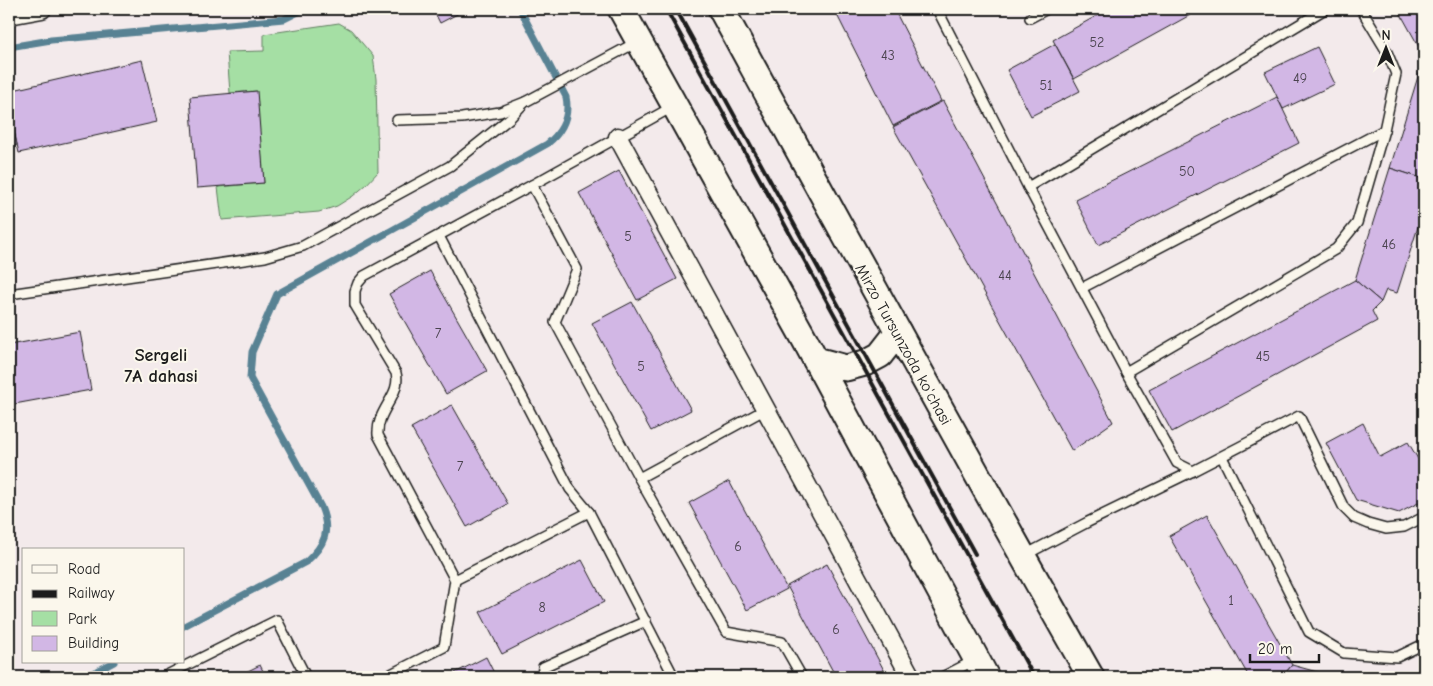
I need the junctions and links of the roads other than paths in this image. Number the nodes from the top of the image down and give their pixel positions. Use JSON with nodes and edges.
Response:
{"nodes":[{"id":1,"x":42,"y":9,"type":"edge"},
{"id":2,"x":621,"y":9,"type":"edge"},
{"id":3,"x":721,"y":9,"type":"edge"},
{"id":4,"x":937,"y":9,"type":"edge"},
{"id":5,"x":1046,"y":9,"type":"edge"},
{"id":6,"x":1325,"y":9,"type":"edge"},
{"id":7,"x":1362,"y":9,"type":"edge"},
{"id":8,"x":9,"y":15,"type":"edge"},
{"id":9,"x":1030,"y":18,"type":"dead end"},
{"id":10,"x":639,"y":41,"type":"junction"},
{"id":11,"x":525,"y":102,"type":"junction"},
{"id":12,"x":675,"y":106,"type":"junction"},
{"id":13,"x":398,"y":120,"type":"dead end"},
{"id":14,"x":1384,"y":130,"type":"junction"},
{"id":15,"x":618,"y":137,"type":"junction"},
{"id":16,"x":532,"y":185,"type":"junction"},
{"id":17,"x":1028,"y":186,"type":"junction"},
{"id":18,"x":439,"y":236,"type":"junction"},
{"id":19,"x":1082,"y":288,"type":"junction"},
{"id":20,"x":9,"y":294,"type":"edge"},
{"id":21,"x":898,"y":332,"type":"junction"},
{"id":22,"x":816,"y":360,"type":"junction"},
{"id":23,"x":1126,"y":372,"type":"junction"},
{"id":24,"x":766,"y":409,"type":"junction"},
{"id":25,"x":1222,"y":457,"type":"junction"},
{"id":26,"x":1193,"y":471,"type":"junction"},
{"id":27,"x":639,"y":478,"type":"junction"},
{"id":28,"x":589,"y":512,"type":"junction"},
{"id":29,"x":1424,"y":517,"type":"edge"},
{"id":30,"x":1022,"y":557,"type":"junction"},
{"id":31,"x":455,"y":580,"type":"junction"},
{"id":32,"x":646,"y":621,"type":"junction"},
{"id":33,"x":1424,"y":644,"type":"edge"},
{"id":34,"x":981,"y":668,"type":"edge"},
{"id":35,"x":163,"y":677,"type":"edge"},
{"id":36,"x":306,"y":677,"type":"edge"},
{"id":37,"x":385,"y":677,"type":"edge"},
{"id":38,"x":542,"y":677,"type":"edge"},
{"id":39,"x":674,"y":677,"type":"edge"},
{"id":40,"x":802,"y":677,"type":"edge"},
{"id":41,"x":911,"y":677,"type":"edge"},
{"id":42,"x":942,"y":677,"type":"edge"},
{"id":43,"x":1091,"y":677,"type":"edge"}],
"edges":[{"from":1,"to":8,"type":"street"},
{"from":2,"to":10,"type":"main road"},
{"from":3,"to":21,"type":"main road","name":"Mirzo Tursunzoda ko'chasi"},
{"from":4,"to":17,"type":"lane"},
{"from":5,"to":9,"type":"lane"},
{"from":6,"to":17,"type":"lane"},
{"from":7,"to":14,"type":"lane"},
{"from":10,"to":11,"type":"lane"},
{"from":10,"to":12,"type":"main road"},
{"from":11,"to":13,"type":"lane"},
{"from":11,"to":20,"type":"lane"},
{"from":12,"to":15,"type":"lane"},
{"from":12,"to":22,"type":"main road"},
{"from":14,"to":19,"type":"lane"},
{"from":14,"to":23,"type":"lane"},
{"from":15,"to":16,"type":"lane"},
{"from":15,"to":24,"type":"street"},
{"from":16,"to":18,"type":"lane"},
{"from":16,"to":27,"type":"lane"},
{"from":17,"to":19,"type":"lane"},
{"from":18,"to":28,"type":"lane"},
{"from":18,"to":31,"type":"lane"},
{"from":19,"to":23,"type":"lane"},
{"from":21,"to":22,"type":"main road"},
{"from":21,"to":30,"type":"main road","name":"Mirzo Tursunzoda ko'chasi"},
{"from":22,"to":34,"type":"main road"},
{"from":23,"to":26,"type":"lane"},
{"from":24,"to":27,"type":"lane"},
{"from":24,"to":41,"type":"street"},
{"from":25,"to":26,"type":"lane"},
{"from":25,"to":29,"type":"lane"},
{"from":25,"to":33,"type":"lane"},
{"from":26,"to":30,"type":"lane"},
{"from":27,"to":40,"type":"lane"},
{"from":28,"to":31,"type":"lane"},
{"from":28,"to":32,"type":"lane"},
{"from":30,"to":43,"type":"main road","name":"Mirzo Tursunzoda ko'chasi"},
{"from":31,"to":37,"type":"lane"},
{"from":32,"to":38,"type":"lane"},
{"from":32,"to":39,"type":"lane"},
{"from":34,"to":42,"type":"lane"},
{"from":35,"to":36,"type":"lane"}]}
